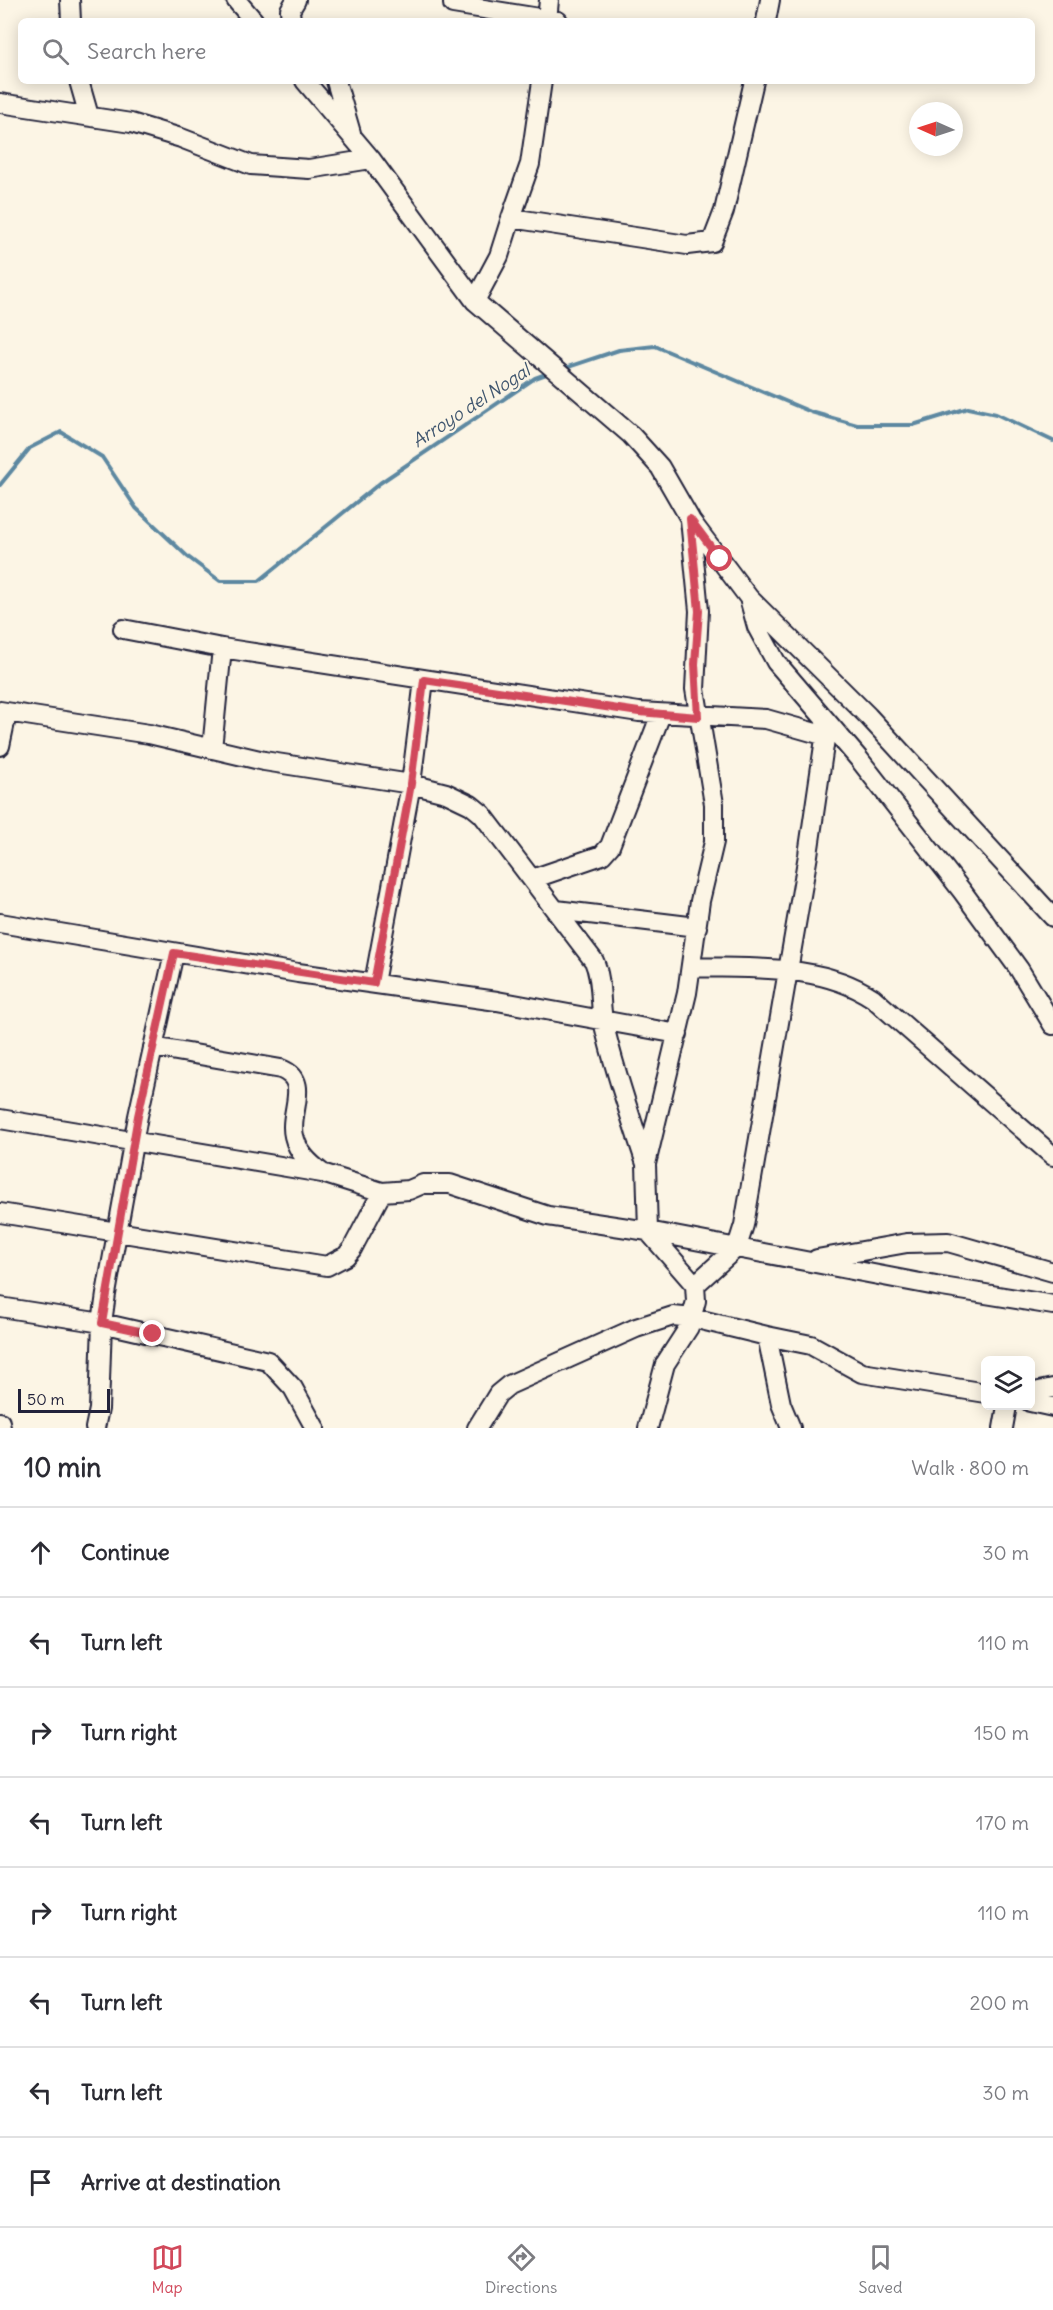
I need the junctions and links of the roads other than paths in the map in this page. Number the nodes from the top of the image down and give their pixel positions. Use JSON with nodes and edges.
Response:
{"nodes":[{"id":1,"x":70,"y":0,"type":"edge"},
{"id":2,"x":236,"y":0,"type":"edge"},
{"id":3,"x":296,"y":0,"type":"edge"},
{"id":4,"x":549,"y":0,"type":"edge"},
{"id":5,"x":770,"y":0,"type":"edge"},
{"id":6,"x":453,"y":4,"type":"dead end"},
{"id":7,"x":71,"y":18,"type":"edge"},
{"id":8,"x":251,"y":18,"type":"edge"},
{"id":9,"x":291,"y":18,"type":"edge"},
{"id":10,"x":539,"y":18,"type":"edge"},
{"id":11,"x":551,"y":18,"type":"edge"},
{"id":12,"x":767,"y":18,"type":"edge"},
{"id":13,"x":81,"y":84,"type":"edge"},
{"id":14,"x":308,"y":84,"type":"edge"},
{"id":15,"x":337,"y":84,"type":"edge"},
{"id":16,"x":542,"y":84,"type":"edge"},
{"id":17,"x":753,"y":84,"type":"edge"},
{"id":18,"x":0,"y":103,"type":"edge"},
{"id":19,"x":89,"y":116,"type":"junction"},
{"id":20,"x":351,"y":135,"type":"junction"},
{"id":21,"x":371,"y":159,"type":"junction"},
{"id":22,"x":512,"y":218,"type":"junction"},
{"id":23,"x":475,"y":301,"type":"junction"},
{"id":24,"x":690,"y":519,"type":"junction"},
{"id":25,"x":749,"y":598,"type":"junction"},
{"id":26,"x":123,"y":629,"type":"dead end"},
{"id":27,"x":222,"y":648,"type":"junction"},
{"id":28,"x":424,"y":680,"type":"junction"},
{"id":29,"x":4,"y":712,"type":"edge"},
{"id":30,"x":661,"y":714,"type":"junction"},
{"id":31,"x":698,"y":717,"type":"junction"},
{"id":32,"x":827,"y":729,"type":"junction"},
{"id":33,"x":0,"y":746,"type":"edge"},
{"id":34,"x":212,"y":749,"type":"junction"},
{"id":35,"x":411,"y":784,"type":"junction"},
{"id":36,"x":532,"y":879,"type":"junction"},
{"id":37,"x":556,"y":910,"type":"junction"},
{"id":38,"x":1053,"y":918,"type":"edge"},
{"id":39,"x":0,"y":923,"type":"edge"},
{"id":40,"x":697,"y":927,"type":"junction"},
{"id":41,"x":174,"y":953,"type":"junction"},
{"id":42,"x":691,"y":967,"type":"junction"},
{"id":43,"x":788,"y":971,"type":"junction"},
{"id":44,"x":374,"y":983,"type":"junction"},
{"id":45,"x":602,"y":1019,"type":"junction"},
{"id":46,"x":1053,"y":1025,"type":"edge"},
{"id":47,"x":678,"y":1034,"type":"junction"},
{"id":48,"x":153,"y":1047,"type":"junction"},
{"id":49,"x":0,"y":1119,"type":"edge"},
{"id":50,"x":133,"y":1141,"type":"junction"},
{"id":51,"x":1053,"y":1156,"type":"edge"},
{"id":52,"x":646,"y":1164,"type":"junction"},
{"id":53,"x":322,"y":1173,"type":"junction"},
{"id":54,"x":382,"y":1192,"type":"junction"},
{"id":55,"x":0,"y":1213,"type":"edge"},
{"id":56,"x":648,"y":1231,"type":"junction"},
{"id":57,"x":118,"y":1233,"type":"junction"},
{"id":58,"x":737,"y":1247,"type":"junction"},
{"id":59,"x":811,"y":1260,"type":"junction"},
{"id":60,"x":1053,"y":1272,"type":"edge"},
{"id":61,"x":695,"y":1285,"type":"junction"},
{"id":62,"x":1053,"y":1305,"type":"edge"},
{"id":63,"x":0,"y":1307,"type":"edge"},
{"id":64,"x":693,"y":1318,"type":"junction"},
{"id":65,"x":102,"y":1323,"type":"junction"},
{"id":66,"x":767,"y":1336,"type":"junction"},
{"id":67,"x":1053,"y":1388,"type":"edge"},
{"id":68,"x":981,"y":1392,"type":"edge"},
{"id":69,"x":1035,"y":1392,"type":"edge"},
{"id":70,"x":1035,"y":1403,"type":"edge"},
{"id":71,"x":1053,"y":1407,"type":"edge"},
{"id":72,"x":1006,"y":1410,"type":"edge"},
{"id":73,"x":0,"y":1422,"type":"edge"},
{"id":74,"x":1,"y":1428,"type":"edge"},
{"id":75,"x":94,"y":1428,"type":"edge"},
{"id":76,"x":315,"y":1428,"type":"edge"},
{"id":77,"x":477,"y":1428,"type":"edge"},
{"id":78,"x":648,"y":1428,"type":"edge"},
{"id":79,"x":791,"y":1428,"type":"edge"},
{"id":80,"x":1003,"y":1428,"type":"edge"}],
"edges":[{"from":1,"to":7,"type":"street"},
{"from":2,"to":8,"type":"street"},
{"from":3,"to":9,"type":"street"},
{"from":4,"to":11,"type":"street"},
{"from":5,"to":12,"type":"street"},
{"from":6,"to":10,"type":"street"},
{"from":13,"to":19,"type":"street"},
{"from":14,"to":20,"type":"street"},
{"from":15,"to":20,"type":"street"},
{"from":16,"to":22,"type":"street"},
{"from":17,"to":22,"type":"street"},
{"from":18,"to":19,"type":"street"},
{"from":19,"to":21,"type":"street"},
{"from":20,"to":21,"type":"street"},
{"from":21,"to":23,"type":"street"},
{"from":22,"to":23,"type":"street"},
{"from":23,"to":24,"type":"street"},
{"from":24,"to":25,"type":"street"},
{"from":24,"to":31,"type":"street"},
{"from":25,"to":32,"type":"street"},
{"from":25,"to":38,"type":"street"},
{"from":26,"to":27,"type":"street"},
{"from":27,"to":28,"type":"street"},
{"from":27,"to":34,"type":"street"},
{"from":28,"to":30,"type":"street"},
{"from":28,"to":35,"type":"street"},
{"from":29,"to":33,"type":"street"},
{"from":29,"to":34,"type":"street"},
{"from":30,"to":31,"type":"street"},
{"from":30,"to":36,"type":"street"},
{"from":31,"to":32,"type":"street"},
{"from":31,"to":40,"type":"street"},
{"from":32,"to":43,"type":"street"},
{"from":32,"to":46,"type":"street"},
{"from":34,"to":35,"type":"street"},
{"from":35,"to":36,"type":"street"},
{"from":35,"to":44,"type":"street"},
{"from":36,"to":37,"type":"street"},
{"from":37,"to":40,"type":"street"},
{"from":37,"to":45,"type":"street"},
{"from":39,"to":41,"type":"street"},
{"from":40,"to":42,"type":"street"},
{"from":41,"to":44,"type":"street"},
{"from":41,"to":48,"type":"street"},
{"from":42,"to":43,"type":"street"},
{"from":42,"to":47,"type":"street"},
{"from":43,"to":51,"type":"street"},
{"from":43,"to":58,"type":"street"},
{"from":44,"to":45,"type":"street"},
{"from":45,"to":47,"type":"street"},
{"from":45,"to":52,"type":"street"},
{"from":47,"to":52,"type":"street"},
{"from":48,"to":50,"type":"street"},
{"from":48,"to":53,"type":"street"},
{"from":49,"to":50,"type":"street"},
{"from":50,"to":53,"type":"street"},
{"from":50,"to":57,"type":"street"},
{"from":52,"to":56,"type":"street"},
{"from":53,"to":54,"type":"street"},
{"from":54,"to":56,"type":"street"},
{"from":54,"to":57,"type":"street"},
{"from":55,"to":57,"type":"street"},
{"from":56,"to":58,"type":"street"},
{"from":56,"to":61,"type":"street"},
{"from":57,"to":65,"type":"street"},
{"from":58,"to":59,"type":"street"},
{"from":58,"to":61,"type":"street"},
{"from":59,"to":60,"type":"street"},
{"from":59,"to":62,"type":"street"},
{"from":61,"to":64,"type":"street"},
{"from":63,"to":65,"type":"street"},
{"from":64,"to":66,"type":"street"},
{"from":64,"to":77,"type":"street"},
{"from":64,"to":78,"type":"street"},
{"from":65,"to":75,"type":"street"},
{"from":65,"to":76,"type":"street"},
{"from":66,"to":68,"type":"street"},
{"from":66,"to":79,"type":"street"},
{"from":67,"to":69,"type":"street"},
{"from":70,"to":71,"type":"street"},
{"from":72,"to":80,"type":"street"},
{"from":73,"to":74,"type":"street"}]}
